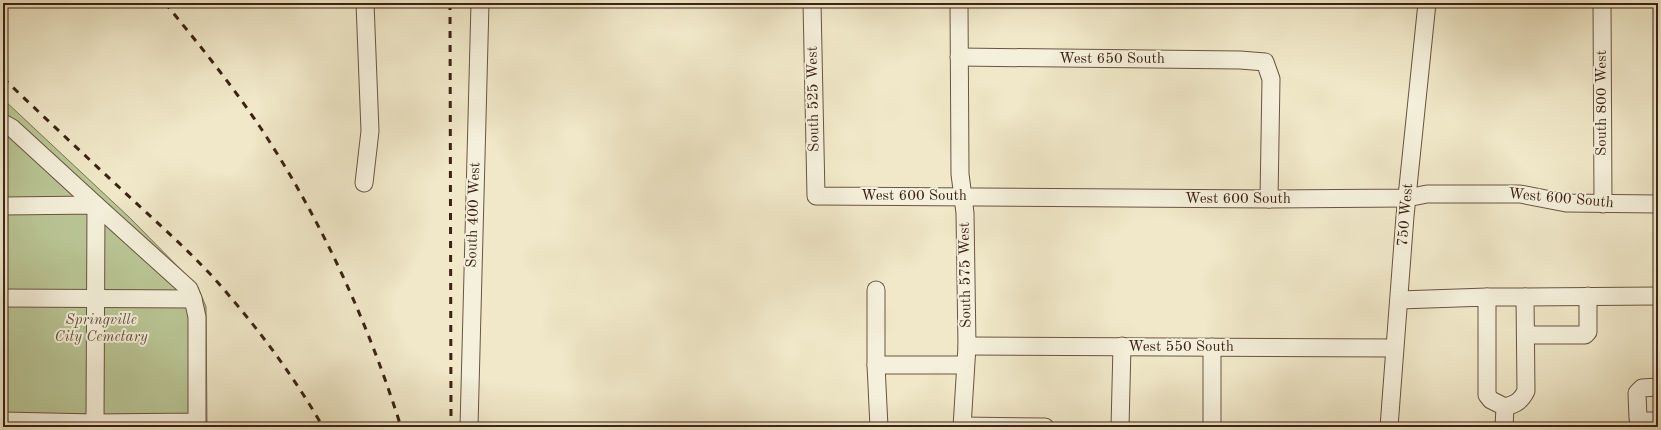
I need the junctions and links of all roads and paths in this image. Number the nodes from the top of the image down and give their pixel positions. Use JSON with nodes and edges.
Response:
{"nodes":[{"id":1,"x":365,"y":3,"type":"edge"},
{"id":2,"x":480,"y":3,"type":"edge"},
{"id":3,"x":812,"y":3,"type":"edge"},
{"id":4,"x":959,"y":3,"type":"edge"},
{"id":5,"x":1427,"y":3,"type":"edge"},
{"id":6,"x":1602,"y":3,"type":"edge"},
{"id":7,"x":959,"y":57,"type":"junction"},
{"id":8,"x":3,"y":123,"type":"edge"},
{"id":9,"x":364,"y":183,"type":"dead end"},
{"id":10,"x":816,"y":196,"type":"joint"},
{"id":11,"x":963,"y":196,"type":"junction"},
{"id":12,"x":1407,"y":198,"type":"junction"},
{"id":13,"x":1269,"y":199,"type":"junction"},
{"id":14,"x":1603,"y":204,"type":"junction"},
{"id":15,"x":1658,"y":204,"type":"edge"},
{"id":16,"x":96,"y":205,"type":"junction"},
{"id":17,"x":3,"y":206,"type":"edge"},
{"id":18,"x":876,"y":290,"type":"dead end"},
{"id":19,"x":1588,"y":296,"type":"junction"},
{"id":20,"x":1658,"y":296,"type":"edge"},
{"id":21,"x":1487,"y":297,"type":"junction"},
{"id":22,"x":1525,"y":297,"type":"junction"},
{"id":23,"x":3,"y":298,"type":"edge"},
{"id":24,"x":96,"y":298,"type":"junction"},
{"id":25,"x":193,"y":299,"type":"junction"},
{"id":26,"x":1399,"y":300,"type":"junction"},
{"id":27,"x":1526,"y":334,"type":"junction"},
{"id":28,"x":967,"y":346,"type":"junction"},
{"id":29,"x":1122,"y":346,"type":"junction"},
{"id":30,"x":1212,"y":347,"type":"junction"},
{"id":31,"x":1394,"y":348,"type":"junction"},
{"id":32,"x":876,"y":365,"type":"junction"},
{"id":33,"x":965,"y":365,"type":"junction"},
{"id":34,"x":1658,"y":387,"type":"edge"},
{"id":35,"x":1505,"y":407,"type":"junction"},
{"id":36,"x":3,"y":421,"type":"edge"},
{"id":37,"x":1658,"y":421,"type":"edge"},
{"id":38,"x":95,"y":423,"type":"junction"},
{"id":39,"x":469,"y":427,"type":"edge"},
{"id":40,"x":879,"y":427,"type":"edge"},
{"id":41,"x":962,"y":427,"type":"edge"},
{"id":42,"x":1045,"y":427,"type":"edge"},
{"id":43,"x":1120,"y":427,"type":"edge"},
{"id":44,"x":1212,"y":427,"type":"edge"},
{"id":45,"x":1389,"y":427,"type":"edge"},
{"id":46,"x":1504,"y":427,"type":"edge"}],
"edges":[{"from":1,"to":9,"type":"street"},
{"from":2,"to":39,"type":"street","name":"South 400 West"},
{"from":3,"to":10,"type":"street","name":"South 525 West"},
{"from":4,"to":7,"type":"street","name":"South 575 West"},
{"from":5,"to":12,"type":"street","name":"750 West"},
{"from":6,"to":14,"type":"street","name":"South 800 West"},
{"from":7,"to":11,"type":"street","name":"South 575 West"},
{"from":7,"to":13,"type":"street","name":"West 650 South"},
{"from":8,"to":16,"type":"street"},
{"from":10,"to":11,"type":"street","name":"West 600 South"},
{"from":11,"to":13,"type":"street","name":"West 600 South"},
{"from":11,"to":28,"type":"street","name":"South 575 West"},
{"from":12,"to":13,"type":"street","name":"West 600 South"},
{"from":12,"to":14,"type":"street","name":"West 600 South"},
{"from":12,"to":26,"type":"street","name":"750 West"},
{"from":14,"to":15,"type":"street","name":"West 600 South"},
{"from":16,"to":17,"type":"street"},
{"from":16,"to":24,"type":"street"},
{"from":16,"to":25,"type":"street"},
{"from":18,"to":32,"type":"street"},
{"from":19,"to":20,"type":"street"},
{"from":19,"to":22,"type":"street"},
{"from":19,"to":27,"type":"street"},
{"from":21,"to":22,"type":"street"},
{"from":21,"to":26,"type":"street"},
{"from":21,"to":35,"type":"street"},
{"from":22,"to":27,"type":"street"},
{"from":23,"to":24,"type":"street"},
{"from":24,"to":25,"type":"street"},
{"from":24,"to":38,"type":"street"},
{"from":25,"to":38,"type":"street"},
{"from":26,"to":31,"type":"street","name":"750 West"},
{"from":27,"to":35,"type":"street"},
{"from":28,"to":29,"type":"street","name":"West 550 South"},
{"from":28,"to":33,"type":"street","name":"South 575 West"},
{"from":29,"to":30,"type":"street","name":"West 550 South"},
{"from":29,"to":43,"type":"street"},
{"from":30,"to":31,"type":"street","name":"West 550 South"},
{"from":30,"to":44,"type":"street"},
{"from":31,"to":45,"type":"street","name":"750 West"},
{"from":32,"to":33,"type":"street"},
{"from":32,"to":40,"type":"street"},
{"from":33,"to":41,"type":"street","name":"South 575 West"},
{"from":34,"to":37,"type":"street"},
{"from":35,"to":46,"type":"street"},
{"from":36,"to":38,"type":"street"},
{"from":41,"to":42,"type":"street"}]}
